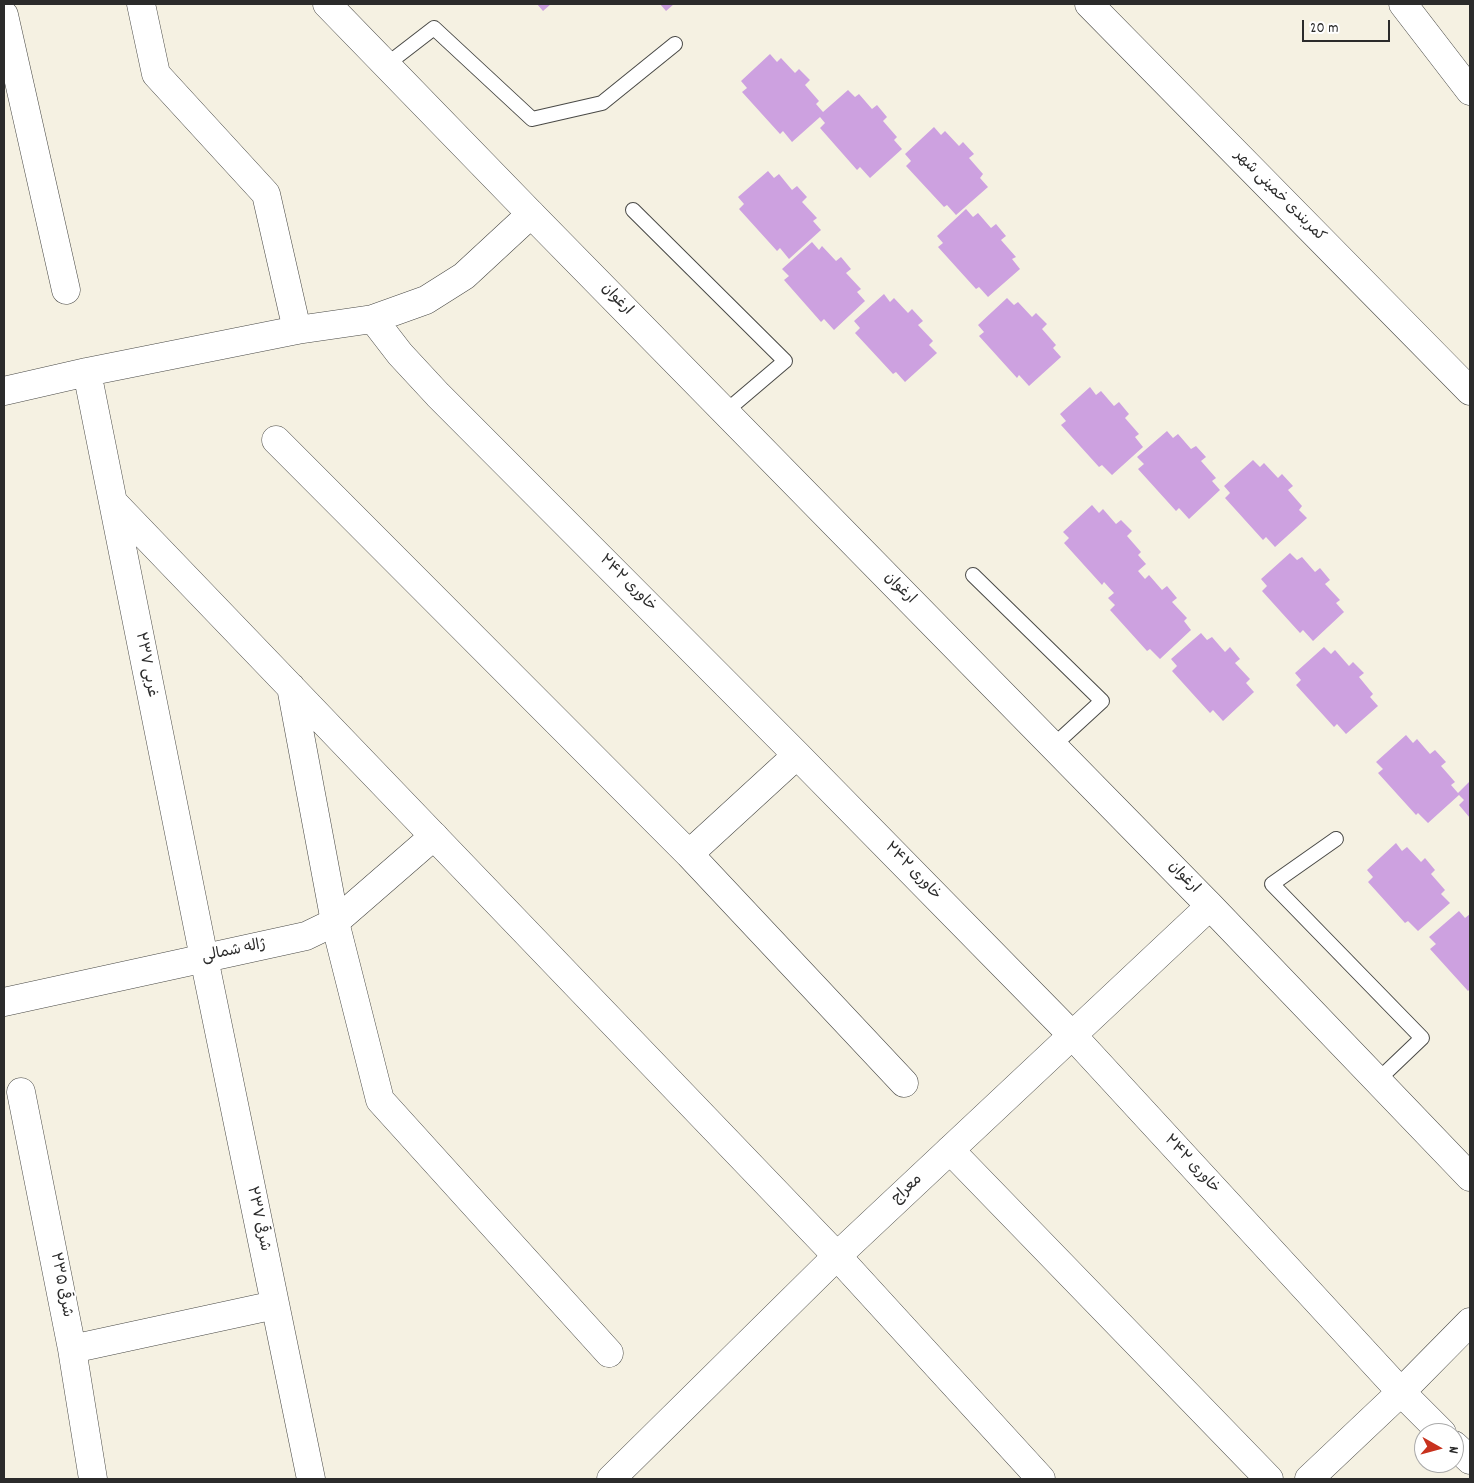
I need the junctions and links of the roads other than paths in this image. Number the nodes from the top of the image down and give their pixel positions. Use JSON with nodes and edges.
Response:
{"nodes":[{"id":1,"x":141,"y":4,"type":"edge"},
{"id":2,"x":327,"y":4,"type":"edge"},
{"id":3,"x":1089,"y":4,"type":"edge"},
{"id":4,"x":1403,"y":4,"type":"edge"},
{"id":5,"x":4,"y":15,"type":"edge"},
{"id":6,"x":675,"y":44,"type":"dead end"},
{"id":7,"x":386,"y":64,"type":"junction"},
{"id":8,"x":1470,"y":91,"type":"edge"},
{"id":9,"x":633,"y":210,"type":"dead end"},
{"id":10,"x":531,"y":214,"type":"junction"},
{"id":11,"x":66,"y":290,"type":"dead end"},
{"id":12,"x":373,"y":318,"type":"junction"},
{"id":13,"x":297,"y":330,"type":"junction"},
{"id":14,"x":87,"y":372,"type":"junction"},
{"id":15,"x":4,"y":391,"type":"edge"},
{"id":16,"x":1470,"y":391,"type":"edge"},
{"id":17,"x":725,"y":412,"type":"junction"},
{"id":18,"x":276,"y":440,"type":"dead end"},
{"id":19,"x":113,"y":502,"type":"junction"},
{"id":20,"x":973,"y":575,"type":"dead end"},
{"id":21,"x":291,"y":688,"type":"junction"},
{"id":22,"x":1053,"y":746,"type":"junction"},
{"id":23,"x":797,"y":754,"type":"junction"},
{"id":24,"x":434,"y":836,"type":"junction"},
{"id":25,"x":1336,"y":839,"type":"dead end"},
{"id":26,"x":689,"y":854,"type":"junction"},
{"id":27,"x":1210,"y":906,"type":"junction"},
{"id":28,"x":335,"y":922,"type":"junction"},
{"id":29,"x":204,"y":958,"type":"junction"},
{"id":30,"x":4,"y":1002,"type":"edge"},
{"id":31,"x":1072,"y":1036,"type":"junction"},
{"id":32,"x":1378,"y":1080,"type":"junction"},
{"id":33,"x":904,"y":1083,"type":"dead end"},
{"id":34,"x":21,"y":1092,"type":"dead end"},
{"id":35,"x":950,"y":1150,"type":"junction"},
{"id":36,"x":1470,"y":1177,"type":"edge"},
{"id":37,"x":837,"y":1256,"type":"junction"},
{"id":38,"x":275,"y":1305,"type":"junction"},
{"id":39,"x":1470,"y":1322,"type":"edge"},
{"id":40,"x":72,"y":1349,"type":"junction"},
{"id":41,"x":609,"y":1353,"type":"dead end"},
{"id":42,"x":1401,"y":1392,"type":"junction"},
{"id":43,"x":1432,"y":1423,"type":"edge"},
{"id":44,"x":93,"y":1479,"type":"edge"},
{"id":45,"x":311,"y":1479,"type":"edge"},
{"id":46,"x":611,"y":1479,"type":"edge"},
{"id":47,"x":1041,"y":1479,"type":"edge"},
{"id":48,"x":1269,"y":1479,"type":"edge"},
{"id":49,"x":1309,"y":1479,"type":"edge"}],
"edges":[{"from":1,"to":13,"type":"main road"},
{"from":2,"to":7,"type":"main road","name":"ارغوان"},
{"from":3,"to":16,"type":"main road","name":"کمربندی خمینی شهر"},
{"from":4,"to":8,"type":"main road"},
{"from":5,"to":11,"type":"main road"},
{"from":6,"to":7,"type":"lane"},
{"from":7,"to":10,"type":"main road","name":"ارغوان"},
{"from":9,"to":17,"type":"lane"},
{"from":10,"to":12,"type":"main road"},
{"from":10,"to":17,"type":"main road","name":"ارغوان"},
{"from":12,"to":13,"type":"main road"},
{"from":12,"to":23,"type":"main road","name":"۲۴۲ خاوری"},
{"from":13,"to":14,"type":"main road"},
{"from":14,"to":15,"type":"main road"},
{"from":14,"to":19,"type":"main road","name":"۲۳۷ غربی"},
{"from":17,"to":22,"type":"main road","name":"ارغوان"},
{"from":18,"to":26,"type":"main road"},
{"from":19,"to":21,"type":"main road"},
{"from":19,"to":29,"type":"main road","name":"۲۳۷ غربی"},
{"from":20,"to":22,"type":"lane"},
{"from":21,"to":24,"type":"main road"},
{"from":21,"to":28,"type":"main road"},
{"from":22,"to":27,"type":"main road","name":"ارغوان"},
{"from":23,"to":26,"type":"main road"},
{"from":23,"to":31,"type":"main road","name":"۲۴۲ خاوری"},
{"from":24,"to":28,"type":"main road","name":"ژاله شمالی"},
{"from":24,"to":37,"type":"main road"},
{"from":25,"to":32,"type":"lane"},
{"from":26,"to":33,"type":"main road"},
{"from":27,"to":31,"type":"main road","name":"معراج"},
{"from":27,"to":32,"type":"main road","name":"ارغوان"},
{"from":28,"to":29,"type":"main road","name":"ژاله شمالی"},
{"from":28,"to":41,"type":"main road"},
{"from":29,"to":30,"type":"main road","name":"ژاله شمالی"},
{"from":29,"to":38,"type":"main road","name":"۲۳۷ شرقی"},
{"from":31,"to":35,"type":"main road","name":"معراج"},
{"from":31,"to":42,"type":"main road","name":"۲۴۲ خاوری"},
{"from":32,"to":36,"type":"main road","name":"ارغوان"},
{"from":34,"to":40,"type":"main road","name":"۲۳۵ شرقی"},
{"from":35,"to":37,"type":"main road","name":"معراج"},
{"from":35,"to":48,"type":"main road"},
{"from":37,"to":46,"type":"main road","name":"معراج"},
{"from":37,"to":47,"type":"main road"},
{"from":38,"to":40,"type":"main road"},
{"from":38,"to":45,"type":"main road","name":"۲۳۷ شرقی"},
{"from":39,"to":42,"type":"main road"},
{"from":40,"to":44,"type":"main road","name":"۲۳۵ شرقی"},
{"from":42,"to":43,"type":"main road","name":"۲۴۲ خاوری"},
{"from":42,"to":49,"type":"main road"}]}
